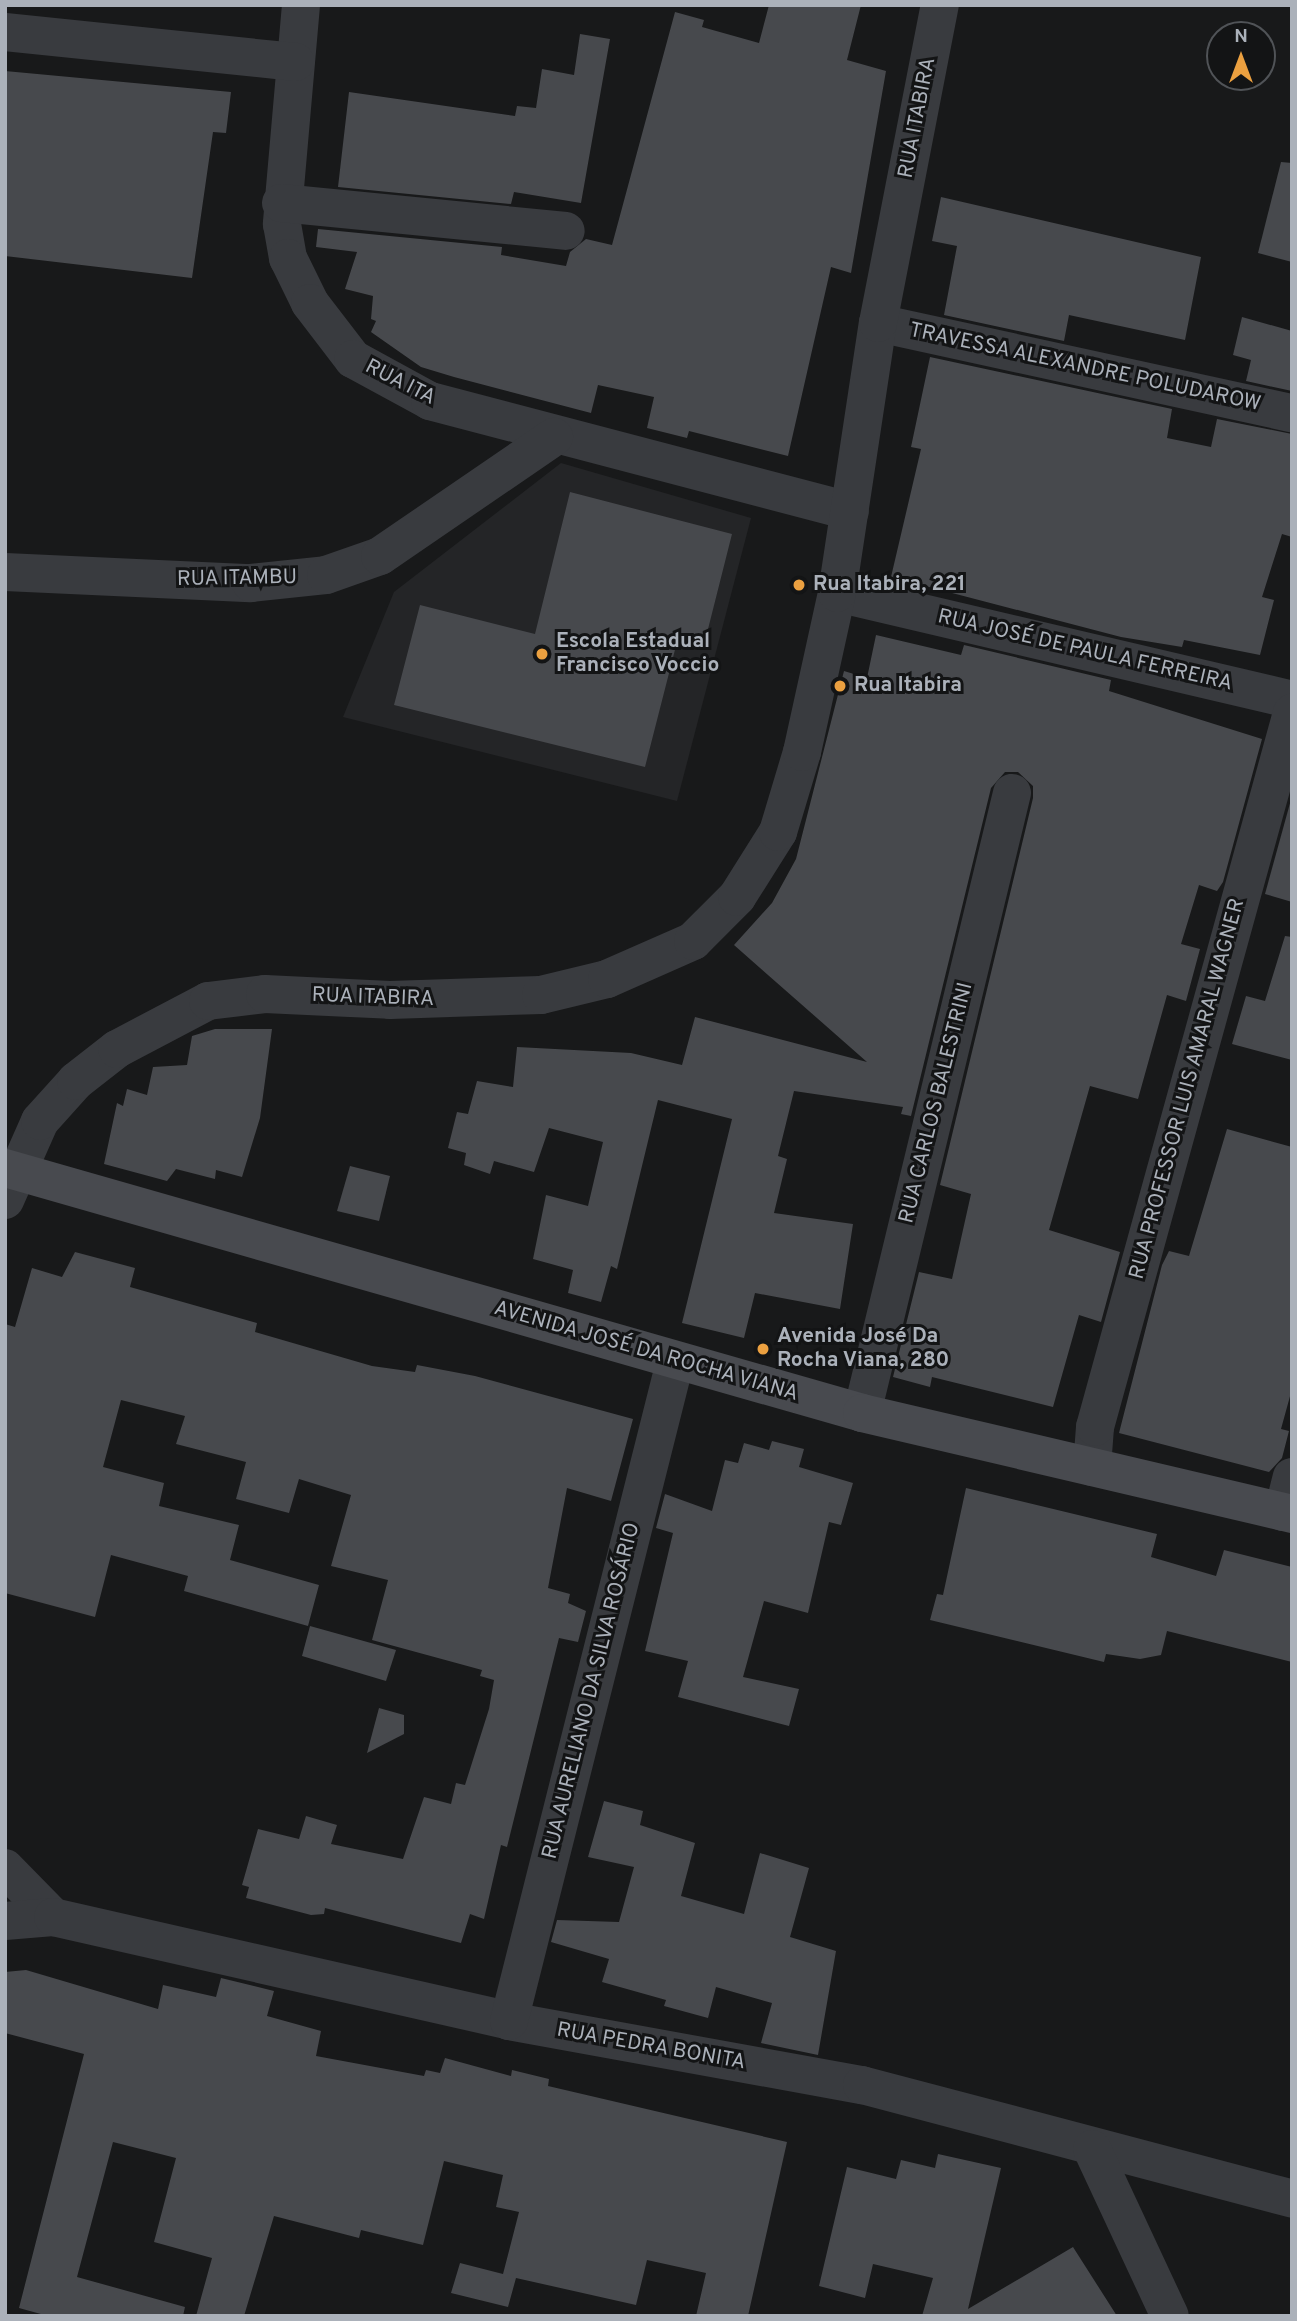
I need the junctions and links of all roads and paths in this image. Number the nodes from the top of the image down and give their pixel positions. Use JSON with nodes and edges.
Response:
{"nodes":[{"id":1,"x":301,"y":5,"type":"edge"},
{"id":2,"x":940,"y":5,"type":"edge"},
{"id":3,"x":5,"y":32,"type":"edge"},
{"id":4,"x":295,"y":62,"type":"junction"},
{"id":5,"x":281,"y":203,"type":"junction"},
{"id":6,"x":566,"y":231,"type":"dead end"},
{"id":7,"x":878,"y":323,"type":"junction"},
{"id":8,"x":1292,"y":413,"type":"edge"},
{"id":9,"x":554,"y":437,"type":"junction"},
{"id":10,"x":850,"y":511,"type":"junction"},
{"id":11,"x":5,"y":572,"type":"edge"},
{"id":12,"x":837,"y":593,"type":"junction"},
{"id":13,"x":1292,"y":700,"type":"edge"},
{"id":14,"x":1292,"y":713,"type":"edge"},
{"id":15,"x":1012,"y":793,"type":"dead end"},
{"id":16,"x":8,"y":1179,"type":"edge"},
{"id":17,"x":676,"y":1362,"type":"junction"},
{"id":18,"x":862,"y":1413,"type":"junction"},
{"id":19,"x":1092,"y":1467,"type":"junction"},
{"id":20,"x":1289,"y":1501,"type":"edge"},
{"id":21,"x":5,"y":1868,"type":"edge"},
{"id":22,"x":53,"y":1917,"type":"junction"},
{"id":23,"x":5,"y":1921,"type":"edge"},
{"id":24,"x":509,"y":2021,"type":"junction"},
{"id":25,"x":1092,"y":2149,"type":"junction"},
{"id":26,"x":1292,"y":2199,"type":"edge"},
{"id":27,"x":1170,"y":2316,"type":"edge"}],
"edges":[{"from":1,"to":4,"type":"street","name":"RUA ITA"},
{"from":2,"to":7,"type":"street","name":"RUA ITABIRA"},
{"from":3,"to":4,"type":"street"},
{"from":4,"to":5,"type":"street","name":"RUA ITA"},
{"from":5,"to":6,"type":"street"},
{"from":5,"to":9,"type":"street","name":"RUA ITA"},
{"from":7,"to":8,"type":"street","name":"TRAVESSA ALEXANDRE POLUDAROW"},
{"from":7,"to":10,"type":"street","name":"RUA ITABIRA"},
{"from":9,"to":10,"type":"street","name":"RUA ITA"},
{"from":9,"to":11,"type":"street","name":"RUA ITAMBU"},
{"from":10,"to":12,"type":"street","name":"RUA ITABIRA"},
{"from":12,"to":13,"type":"street","name":"RUA JOSÉ DE PAULA FERREIRA"},
{"from":12,"to":16,"type":"street","name":"RUA ITABIRA"},
{"from":14,"to":19,"type":"street","name":"RUA PROFESSOR LUIS AMARAL WAGNER"},
{"from":15,"to":18,"type":"street","name":"RUA CARLOS BALESTRINI"},
{"from":16,"to":17,"type":"street","name":"AVENIDA JOSÉ DA ROCHA VIANA"},
{"from":17,"to":18,"type":"street","name":"AVENIDA JOSÉ DA ROCHA VIANA"},
{"from":17,"to":24,"type":"street","name":"RUA AURELIANO DA SILVA ROSÁRIO"},
{"from":18,"to":19,"type":"street","name":"AVENIDA JOSÉ DA ROCHA VIANA"},
{"from":19,"to":20,"type":"street","name":"AVENIDA JOSÉ DA ROCHA VIANA"},
{"from":21,"to":22,"type":"street"},
{"from":22,"to":23,"type":"street","name":"RUA PEDRA BONITA"},
{"from":22,"to":24,"type":"street","name":"RUA PEDRA BONITA"},
{"from":24,"to":25,"type":"street","name":"RUA PEDRA BONITA"},
{"from":25,"to":26,"type":"street","name":"RUA PEDRA BONITA"},
{"from":25,"to":27,"type":"street"}]}
